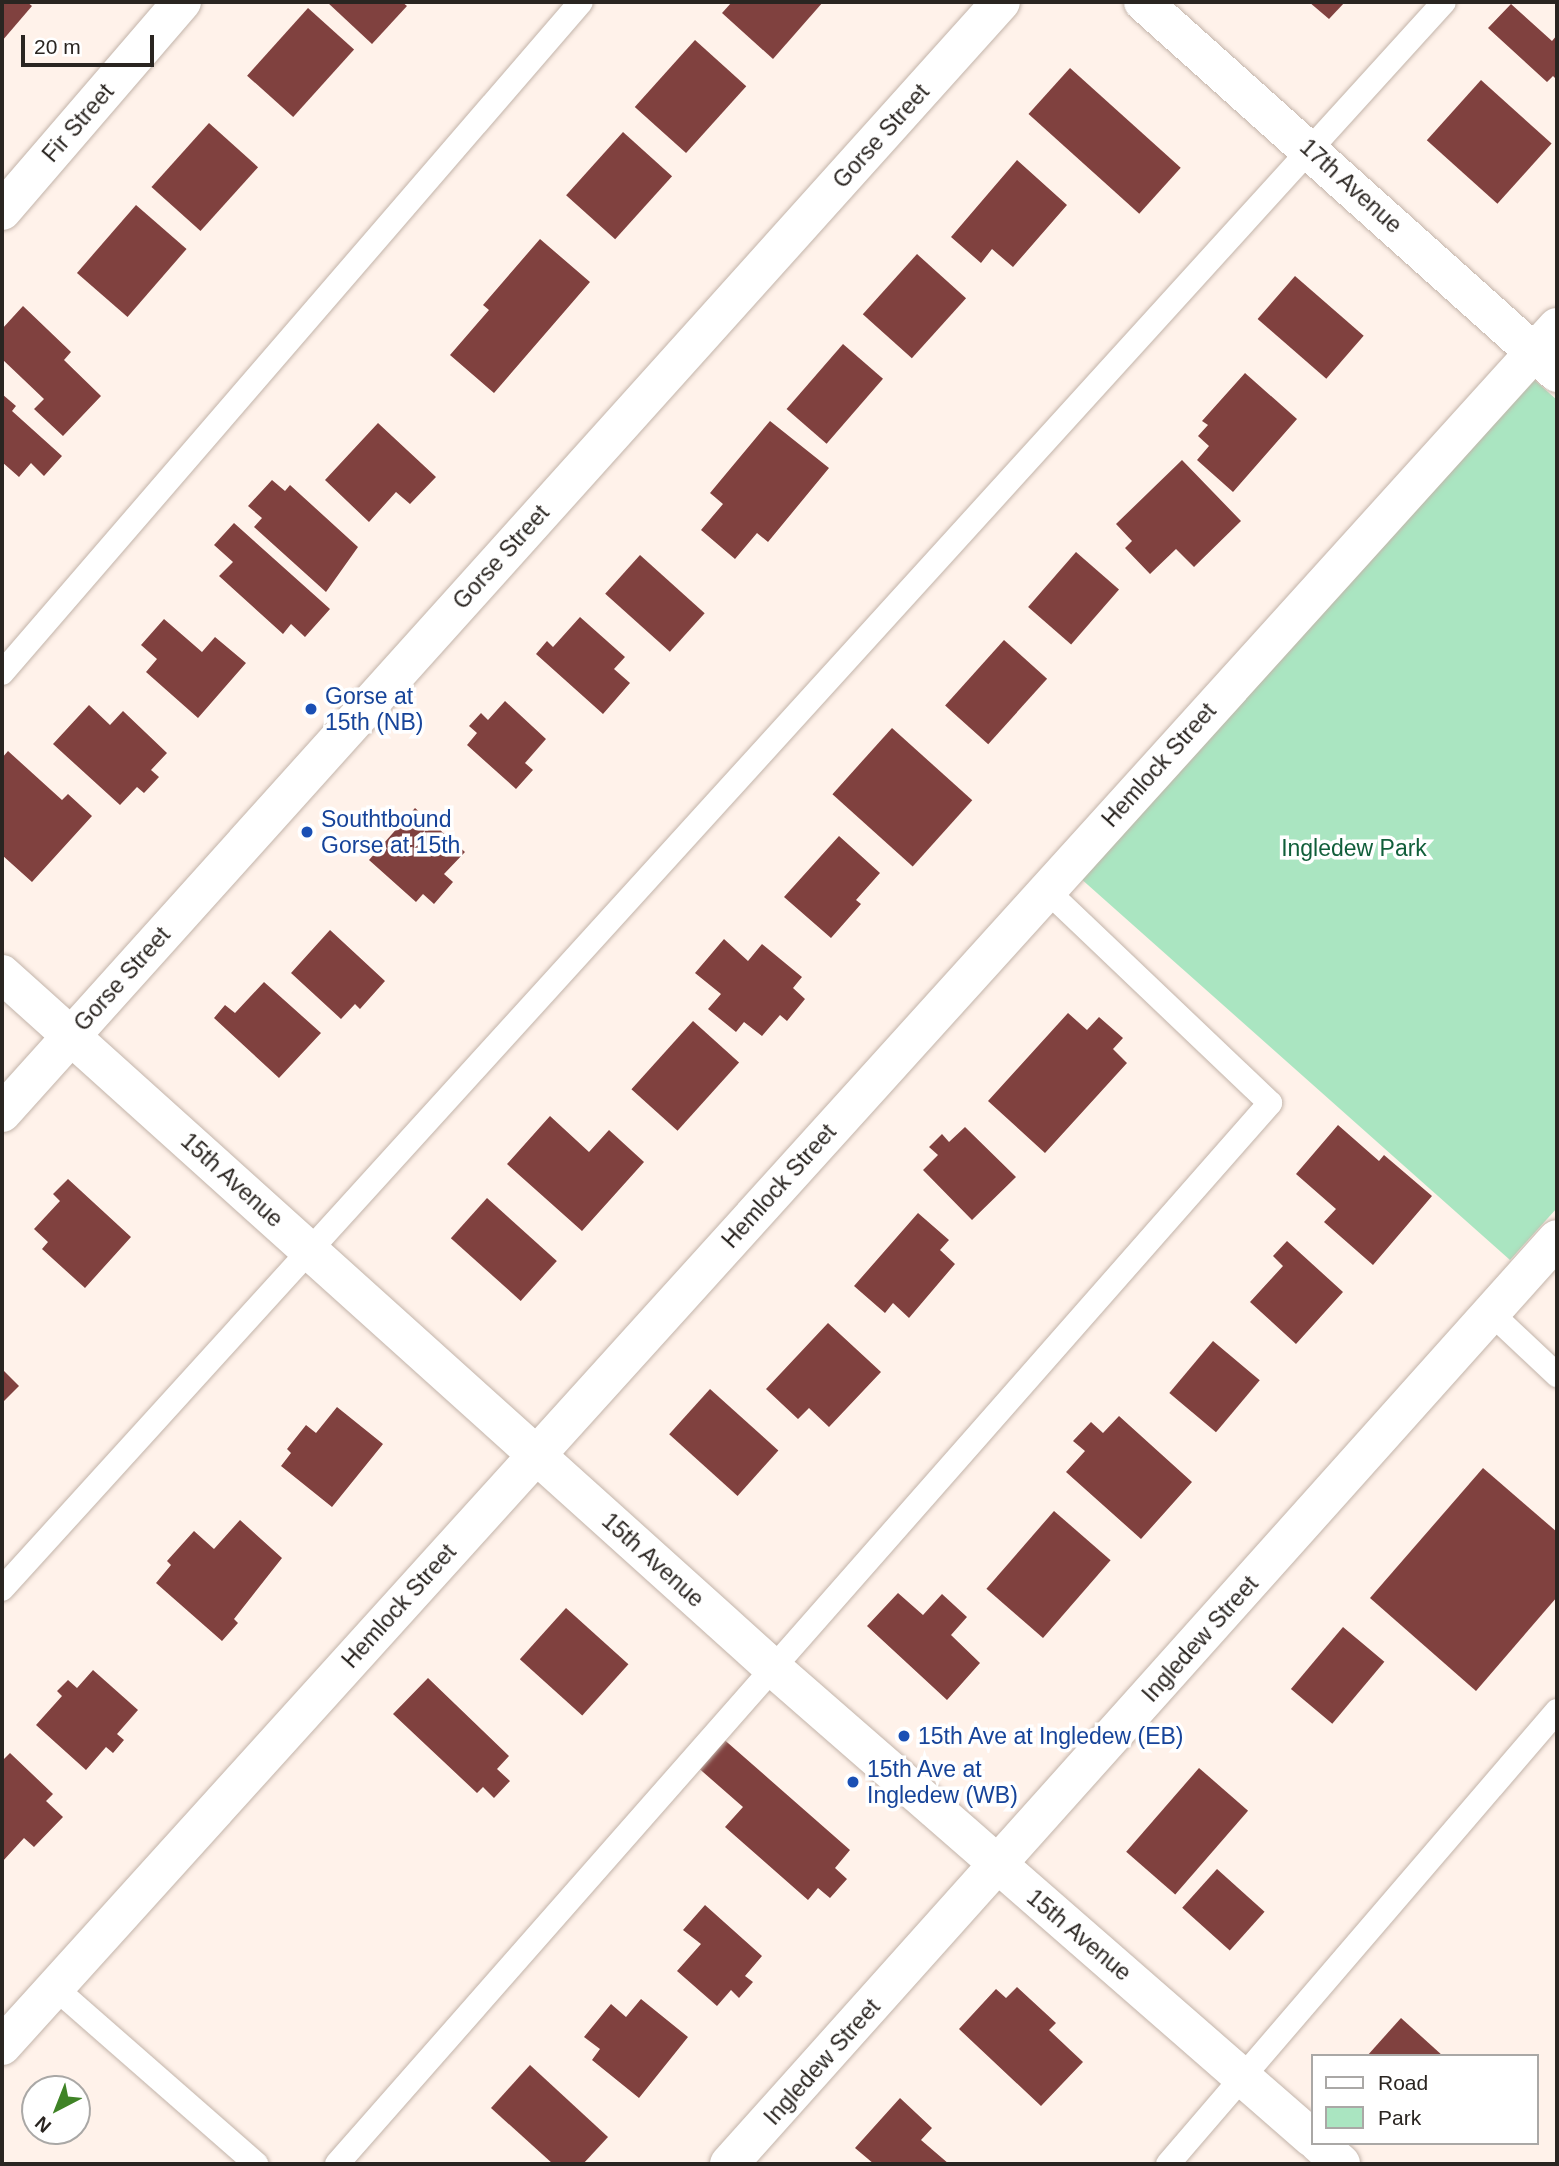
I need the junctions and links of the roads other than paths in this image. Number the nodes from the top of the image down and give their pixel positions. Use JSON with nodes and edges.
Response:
{"nodes":[{"id":1,"x":182,"y":2,"type":"edge"},
{"id":2,"x":581,"y":2,"type":"edge"},
{"id":3,"x":1001,"y":2,"type":"edge"},
{"id":4,"x":1143,"y":2,"type":"edge"},
{"id":5,"x":1444,"y":2,"type":"edge"},
{"id":6,"x":1312,"y":150,"type":"junction"},
{"id":7,"x":2,"y":211,"type":"edge"},
{"id":8,"x":1550,"y":350,"type":"edge"},
{"id":9,"x":2,"y":673,"type":"edge"},
{"id":10,"x":1046,"y":890,"type":"junction"},
{"id":11,"x":2,"y":974,"type":"edge"},
{"id":12,"x":71,"y":1036,"type":"junction"},
{"id":13,"x":2,"y":1113,"type":"edge"},
{"id":14,"x":1557,"y":1238,"type":"edge"},
{"id":15,"x":313,"y":1251,"type":"junction"},
{"id":16,"x":1491,"y":1313,"type":"junction"},
{"id":17,"x":1557,"y":1375,"type":"edge"},
{"id":18,"x":536,"y":1455,"type":"junction"},
{"id":19,"x":2,"y":1589,"type":"edge"},
{"id":20,"x":773,"y":1668,"type":"junction"},
{"id":21,"x":1557,"y":1711,"type":"edge"},
{"id":22,"x":998,"y":1866,"type":"junction"},
{"id":23,"x":54,"y":1987,"type":"junction"},
{"id":24,"x":2,"y":2046,"type":"edge"},
{"id":25,"x":1245,"y":2077,"type":"junction"},
{"id":26,"x":1310,"y":2136,"type":"edge"},
{"id":27,"x":1320,"y":2145,"type":"edge"},
{"id":28,"x":256,"y":2164,"type":"edge"},
{"id":29,"x":337,"y":2164,"type":"edge"},
{"id":30,"x":729,"y":2164,"type":"edge"},
{"id":31,"x":1168,"y":2164,"type":"edge"},
{"id":32,"x":1341,"y":2164,"type":"edge"}],
"edges":[{"from":1,"to":7,"type":"street","name":"Fir Street"},
{"from":2,"to":9,"type":"lane"},
{"from":3,"to":12,"type":"street","name":"Gorse Street"},
{"from":4,"to":6,"type":"street","name":"17th Avenue"},
{"from":5,"to":6,"type":"lane"},
{"from":6,"to":8,"type":"street","name":"17th Avenue"},
{"from":6,"to":15,"type":"lane"},
{"from":8,"to":10,"type":"street","name":"Hemlock Street"},
{"from":10,"to":18,"type":"street","name":"Hemlock Street"},
{"from":10,"to":20,"type":"lane"},
{"from":11,"to":12,"type":"street","name":"15th Avenue"},
{"from":12,"to":13,"type":"street","name":"Gorse Street"},
{"from":12,"to":15,"type":"street","name":"15th Avenue"},
{"from":14,"to":16,"type":"street","name":"Ingledew Street"},
{"from":15,"to":18,"type":"street","name":"15th Avenue"},
{"from":15,"to":19,"type":"lane"},
{"from":16,"to":17,"type":"lane"},
{"from":16,"to":22,"type":"street","name":"Ingledew Street"},
{"from":18,"to":20,"type":"street","name":"15th Avenue"},
{"from":18,"to":23,"type":"street","name":"Hemlock Street"},
{"from":20,"to":22,"type":"street","name":"15th Avenue"},
{"from":20,"to":29,"type":"lane"},
{"from":21,"to":25,"type":"lane"},
{"from":22,"to":25,"type":"street","name":"15th Avenue"},
{"from":22,"to":30,"type":"street","name":"Ingledew Street"},
{"from":23,"to":24,"type":"street","name":"Hemlock Street"},
{"from":23,"to":28,"type":"lane"},
{"from":25,"to":26,"type":"street","name":"15th Avenue"},
{"from":25,"to":31,"type":"lane"},
{"from":27,"to":32,"type":"street"}]}
